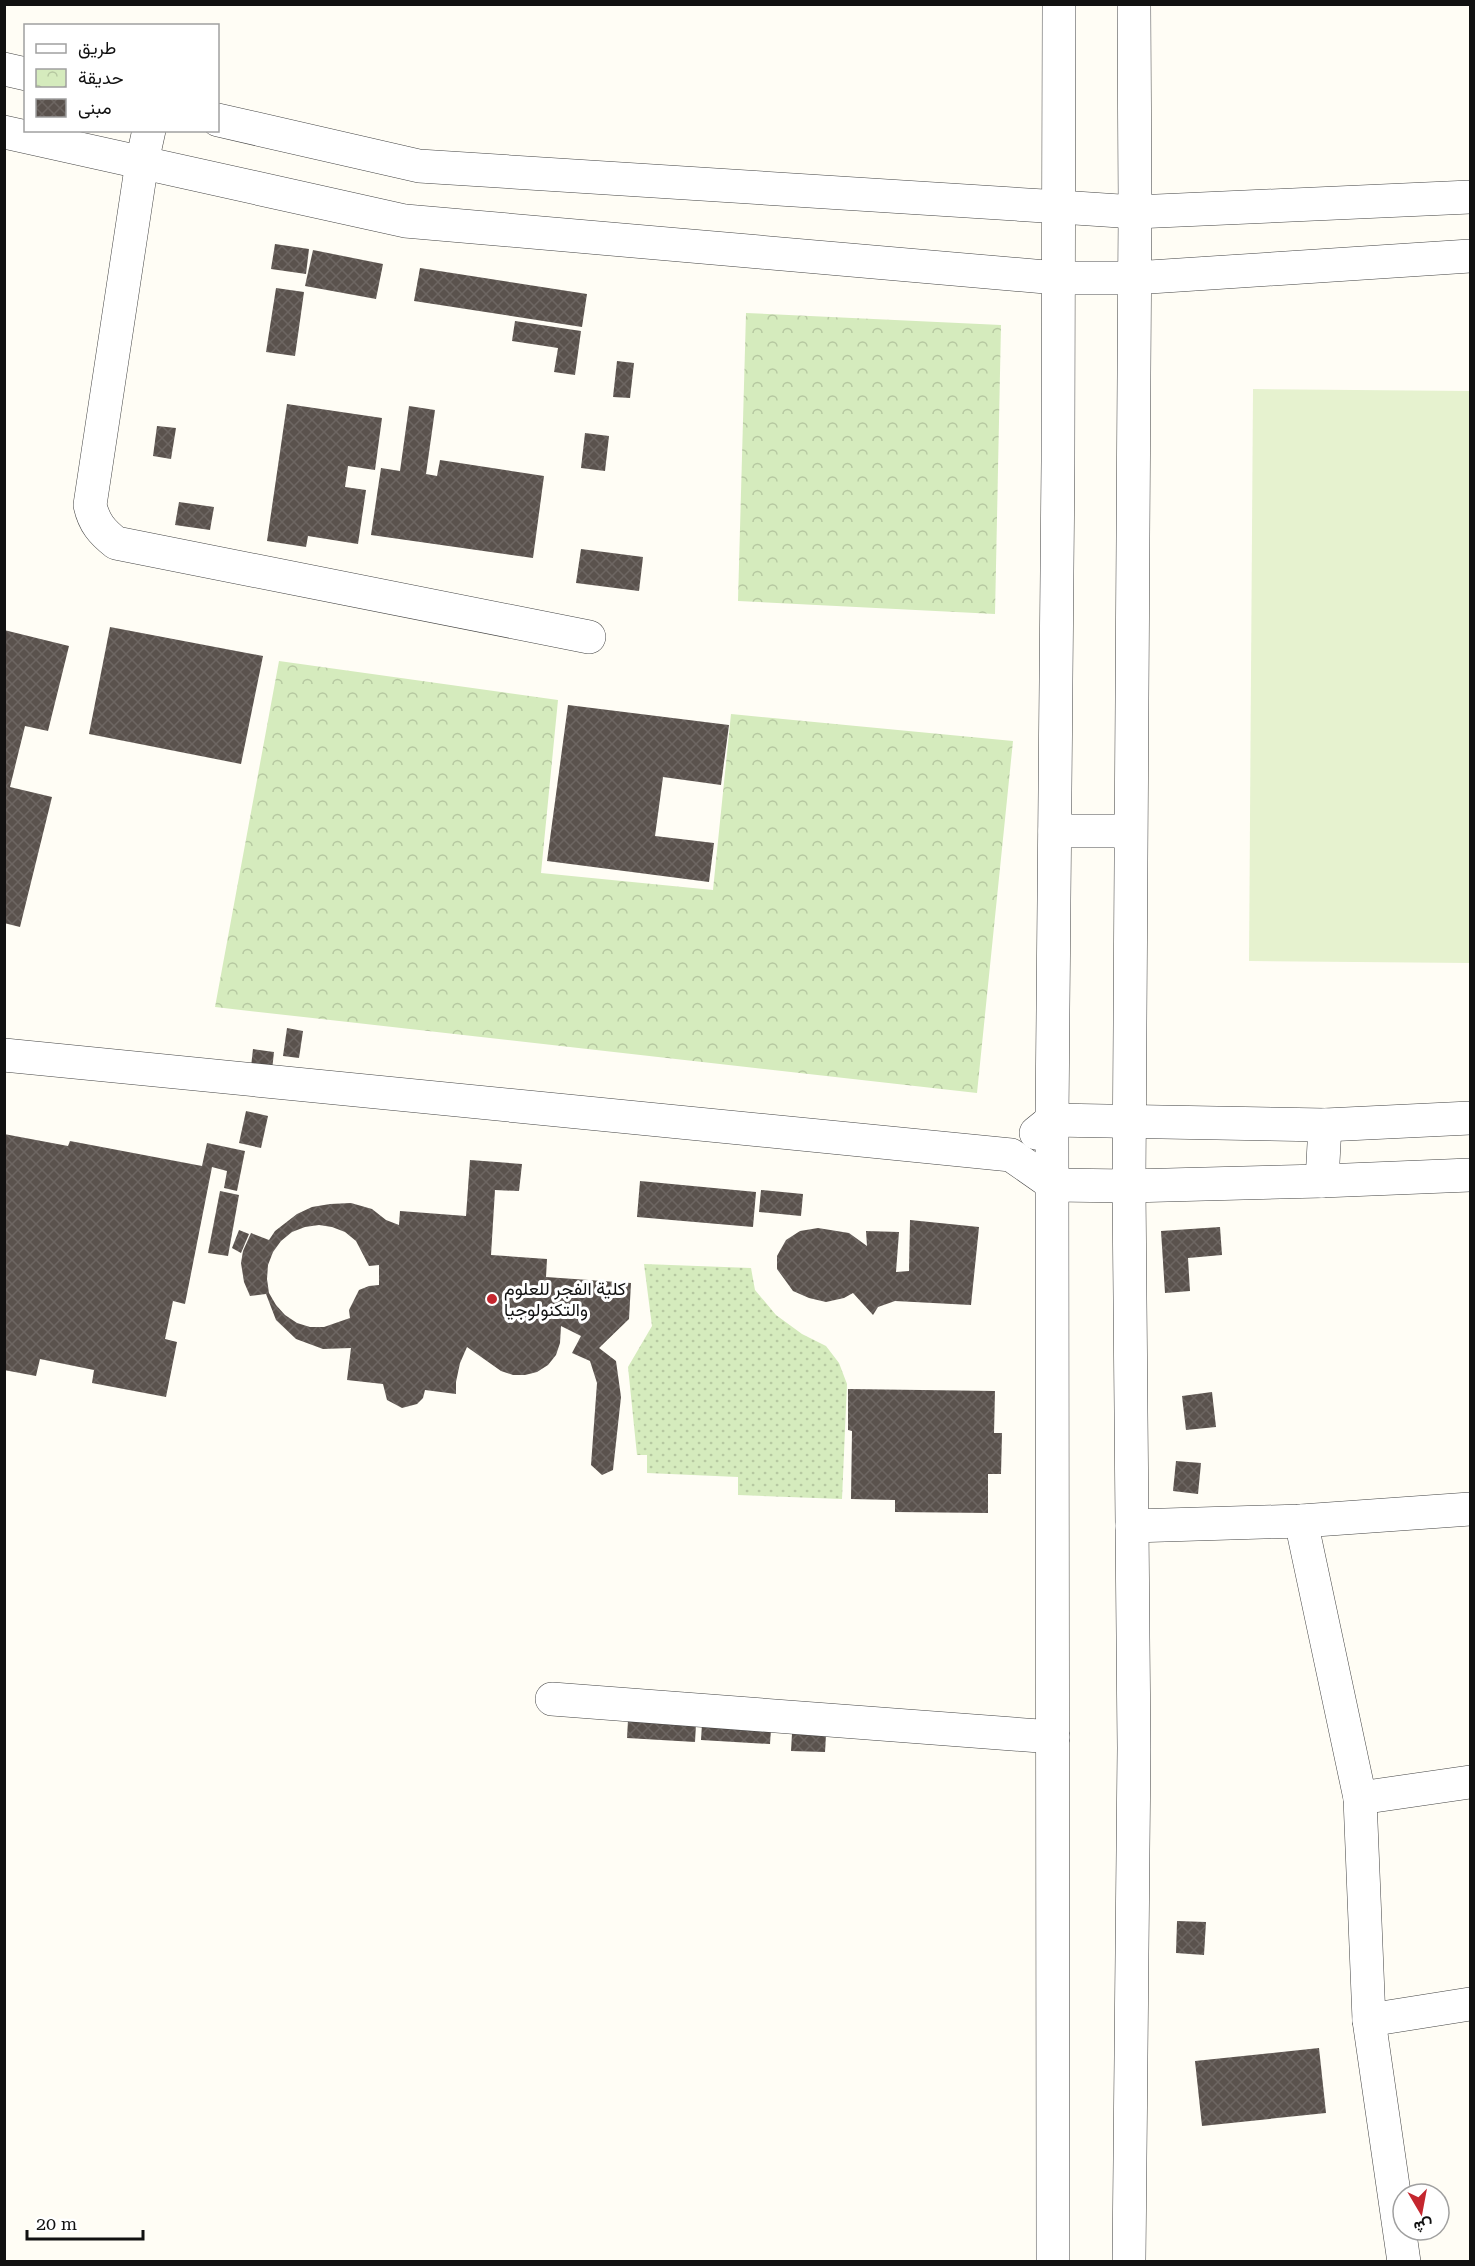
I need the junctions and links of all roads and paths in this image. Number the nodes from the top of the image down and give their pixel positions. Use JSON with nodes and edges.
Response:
{"nodes":[{"id":1,"x":1059,"y":4,"type":"edge"},
{"id":2,"x":1134,"y":4,"type":"edge"},
{"id":3,"x":4,"y":69,"type":"edge"},
{"id":4,"x":24,"y":74,"type":"edge"},
{"id":5,"x":219,"y":120,"type":"edge"},
{"id":6,"x":4,"y":132,"type":"edge"},
{"id":7,"x":148,"y":132,"type":"edge"},
{"id":8,"x":141,"y":162,"type":"junction"},
{"id":9,"x":1470,"y":196,"type":"edge"},
{"id":10,"x":1059,"y":207,"type":"junction"},
{"id":11,"x":1135,"y":212,"type":"junction"},
{"id":12,"x":1470,"y":256,"type":"edge"},
{"id":13,"x":1058,"y":278,"type":"junction"},
{"id":14,"x":1134,"y":278,"type":"junction"},
{"id":15,"x":589,"y":637,"type":"dead end"},
{"id":16,"x":1055,"y":831,"type":"junction"},
{"id":17,"x":1130,"y":831,"type":"junction"},
{"id":18,"x":4,"y":1055,"type":"edge"},
{"id":19,"x":1470,"y":1118,"type":"edge"},
{"id":20,"x":1052,"y":1120,"type":"junction"},
{"id":21,"x":1130,"y":1122,"type":"junction"},
{"id":22,"x":1325,"y":1125,"type":"junction"},
{"id":23,"x":1011,"y":1155,"type":"junction"},
{"id":24,"x":1470,"y":1175,"type":"edge"},
{"id":25,"x":1322,"y":1181,"type":"junction"},
{"id":26,"x":1054,"y":1185,"type":"junction"},
{"id":27,"x":1129,"y":1186,"type":"junction"},
{"id":28,"x":1470,"y":1509,"type":"edge"},
{"id":29,"x":1301,"y":1521,"type":"junction"},
{"id":30,"x":1132,"y":1526,"type":"junction"},
{"id":31,"x":552,"y":1699,"type":"dead end"},
{"id":32,"x":1053,"y":1737,"type":"junction"},
{"id":33,"x":1470,"y":1782,"type":"edge"},
{"id":34,"x":1360,"y":1798,"type":"junction"},
{"id":35,"x":1470,"y":2004,"type":"edge"},
{"id":36,"x":1369,"y":2020,"type":"junction"},
{"id":37,"x":1053,"y":2262,"type":"edge"},
{"id":38,"x":1129,"y":2262,"type":"edge"},
{"id":39,"x":1404,"y":2262,"type":"edge"}],
"edges":[{"from":1,"to":10,"type":"street"},
{"from":2,"to":11,"type":"street"},
{"from":3,"to":4,"type":"street"},
{"from":5,"to":10,"type":"street"},
{"from":6,"to":8,"type":"street"},
{"from":7,"to":8,"type":"street"},
{"from":8,"to":13,"type":"street"},
{"from":8,"to":15,"type":"street"},
{"from":9,"to":11,"type":"street"},
{"from":10,"to":11,"type":"street"},
{"from":10,"to":13,"type":"street"},
{"from":11,"to":14,"type":"street"},
{"from":12,"to":14,"type":"street"},
{"from":13,"to":14,"type":"street"},
{"from":13,"to":16,"type":"street"},
{"from":14,"to":17,"type":"street"},
{"from":16,"to":17,"type":"street"},
{"from":16,"to":20,"type":"street"},
{"from":17,"to":21,"type":"street"},
{"from":18,"to":23,"type":"street"},
{"from":19,"to":22,"type":"street"},
{"from":20,"to":21,"type":"street"},
{"from":20,"to":23,"type":"street"},
{"from":20,"to":26,"type":"street"},
{"from":21,"to":22,"type":"street"},
{"from":21,"to":27,"type":"street"},
{"from":22,"to":25,"type":"street"},
{"from":23,"to":26,"type":"street"},
{"from":24,"to":25,"type":"street"},
{"from":25,"to":27,"type":"street"},
{"from":26,"to":27,"type":"street"},
{"from":26,"to":32,"type":"street"},
{"from":27,"to":30,"type":"street"},
{"from":28,"to":29,"type":"street"},
{"from":29,"to":30,"type":"street"},
{"from":29,"to":34,"type":"street"},
{"from":30,"to":38,"type":"street"},
{"from":31,"to":32,"type":"street"},
{"from":32,"to":37,"type":"street"},
{"from":33,"to":34,"type":"street"},
{"from":34,"to":36,"type":"street"},
{"from":35,"to":36,"type":"street"},
{"from":36,"to":39,"type":"street"}]}
